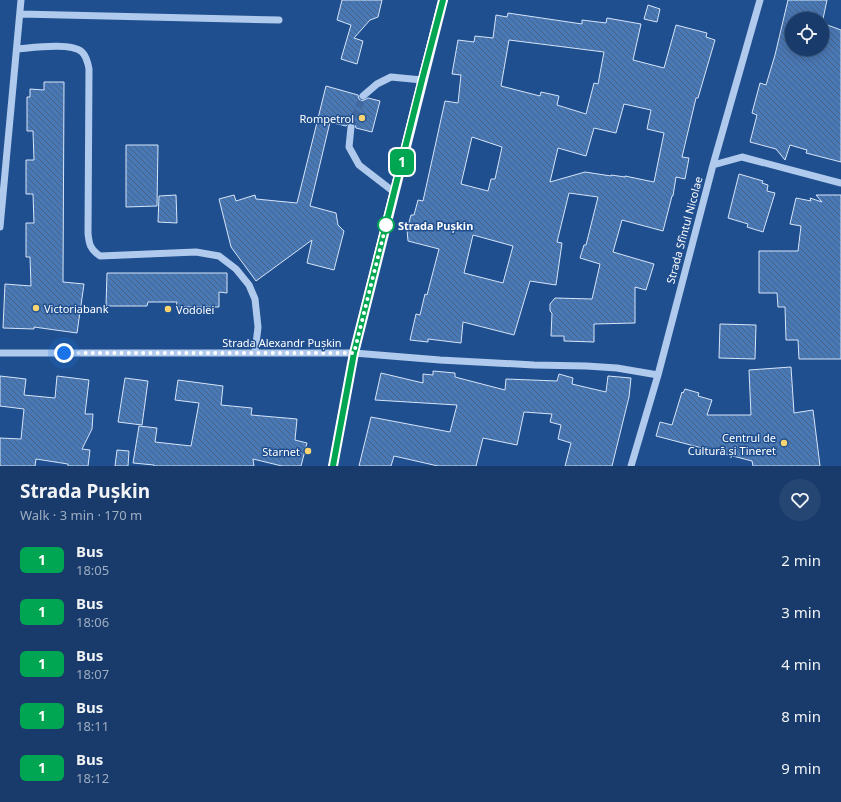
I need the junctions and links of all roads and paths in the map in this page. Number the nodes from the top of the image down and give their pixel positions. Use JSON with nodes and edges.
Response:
{"nodes":[{"id":1,"x":21,"y":0,"type":"edge"},
{"id":2,"x":443,"y":0,"type":"edge"},
{"id":3,"x":760,"y":0,"type":"edge"},
{"id":4,"x":20,"y":14,"type":"junction"},
{"id":5,"x":279,"y":20,"type":"dead end"},
{"id":6,"x":17,"y":49,"type":"junction"},
{"id":7,"x":422,"y":80,"type":"junction"},
{"id":8,"x":363,"y":96,"type":"tunnel mouth"},
{"id":9,"x":351,"y":127,"type":"tunnel mouth"},
{"id":10,"x":713,"y":165,"type":"junction"},
{"id":11,"x":841,"y":183,"type":"edge"},
{"id":12,"x":394,"y":192,"type":"junction"},
{"id":13,"x":0,"y":227,"type":"edge"},
{"id":14,"x":0,"y":353,"type":"edge"},
{"id":15,"x":255,"y":353,"type":"junction"},
{"id":16,"x":354,"y":353,"type":"junction"},
{"id":17,"x":658,"y":375,"type":"junction"},
{"id":18,"x":333,"y":466,"type":"edge"},
{"id":19,"x":631,"y":466,"type":"edge"}],
"edges":[{"from":1,"to":4,"type":"street"},
{"from":2,"to":7,"type":"main road"},
{"from":3,"to":10,"type":"street","name":"Strada Sfîntul Nicolae"},
{"from":4,"to":5,"type":"street"},
{"from":4,"to":6,"type":"street"},
{"from":6,"to":13,"type":"street"},
{"from":6,"to":15,"type":"street"},
{"from":7,"to":8,"type":"street"},
{"from":7,"to":12,"type":"main road"},
{"from":9,"to":12,"type":"street"},
{"from":10,"to":11,"type":"street"},
{"from":10,"to":17,"type":"street","name":"Strada Sfîntul Nicolae"},
{"from":12,"to":16,"type":"main road"},
{"from":14,"to":15,"type":"street","name":"Strada Alexandr Pușkin"},
{"from":15,"to":16,"type":"street","name":"Strada Alexandr Pușkin"},
{"from":16,"to":17,"type":"street","name":"Strada Alexandr Pușkin"},
{"from":16,"to":18,"type":"main road"},
{"from":17,"to":19,"type":"street","name":"Strada Sfîntul Nicolae"}]}
